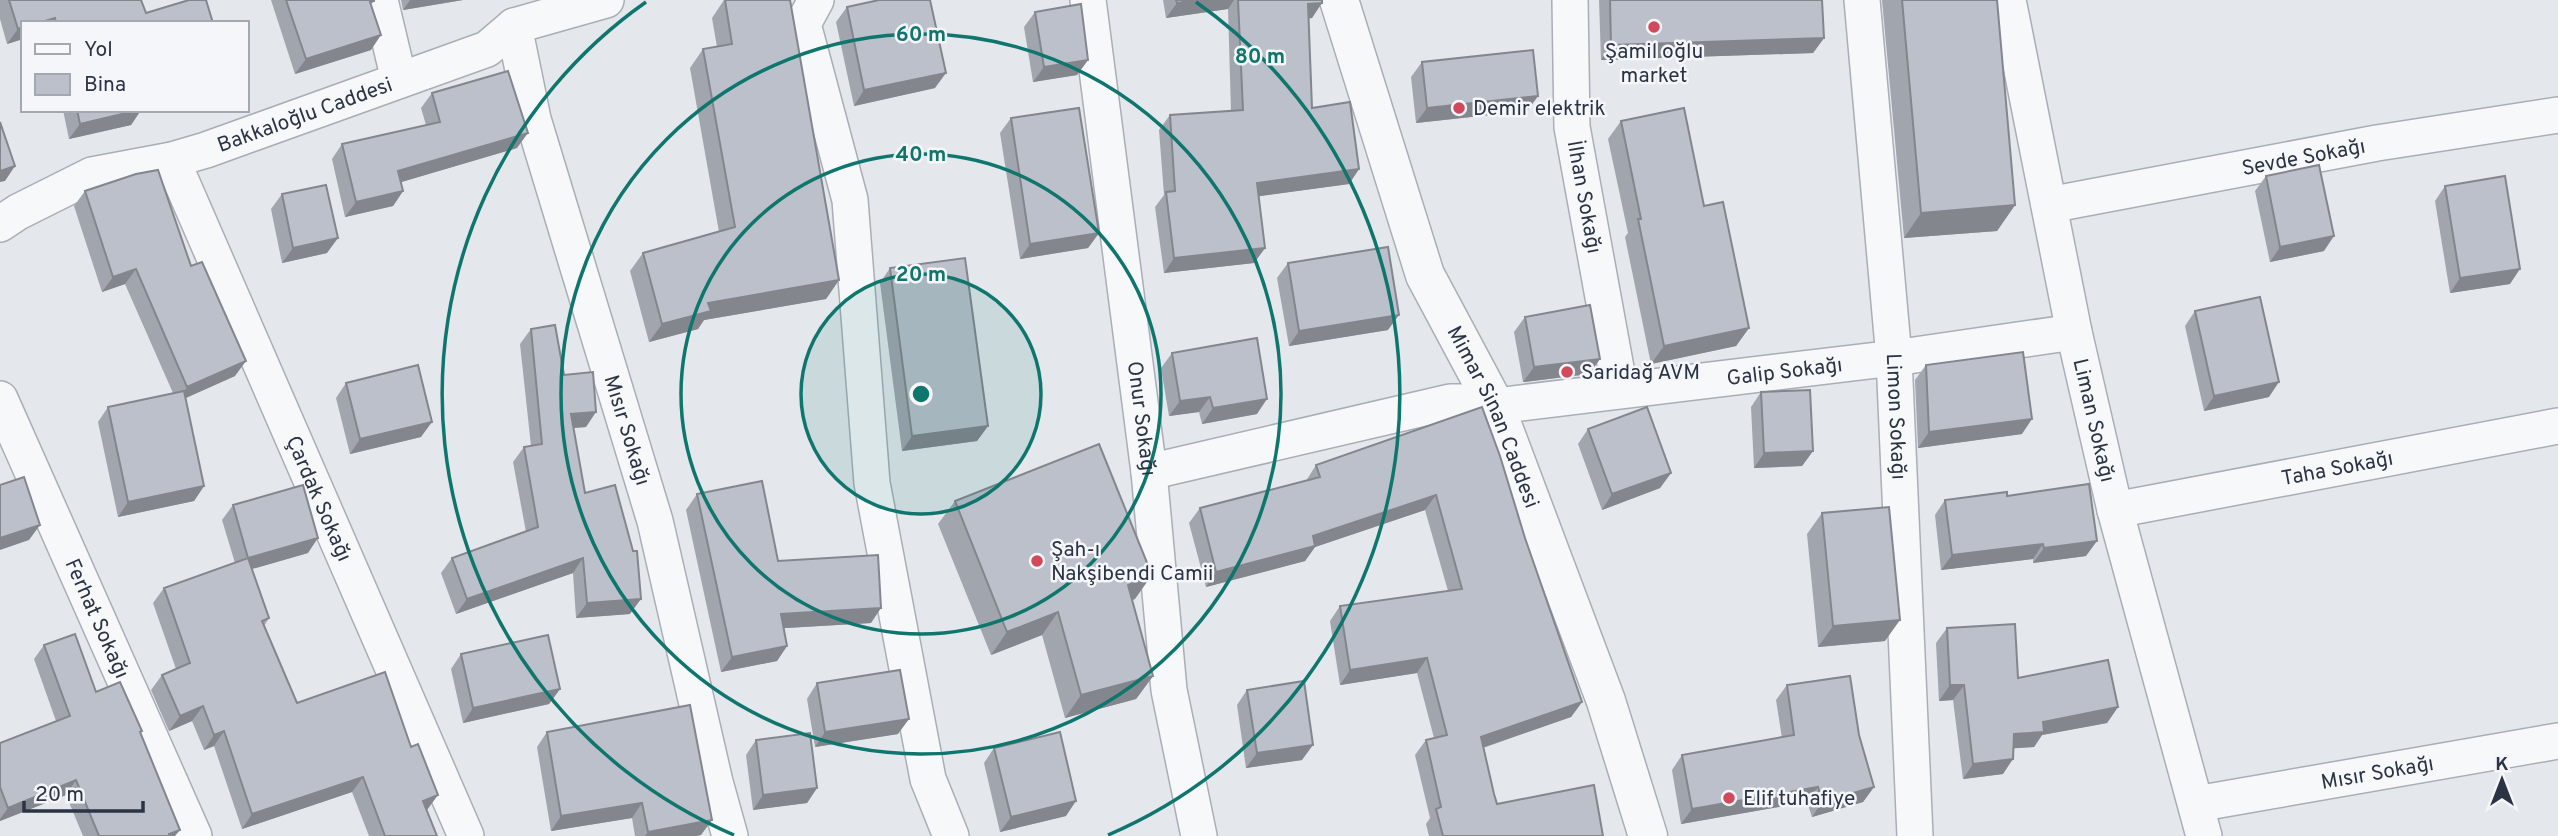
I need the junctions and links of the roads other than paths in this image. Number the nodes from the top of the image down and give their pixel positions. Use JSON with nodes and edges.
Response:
{"nodes":[{"id":1,"x":380,"y":0,"type":"edge"},
{"id":2,"x":606,"y":0,"type":"edge"},
{"id":3,"x":816,"y":0,"type":"edge"},
{"id":4,"x":1088,"y":0,"type":"edge"},
{"id":5,"x":1339,"y":0,"type":"edge"},
{"id":6,"x":1570,"y":0,"type":"edge"},
{"id":7,"x":1862,"y":0,"type":"edge"},
{"id":8,"x":2008,"y":0,"type":"edge"},
{"id":9,"x":514,"y":26,"type":"junction"},
{"id":10,"x":399,"y":80,"type":"junction"},
{"id":11,"x":2558,"y":115,"type":"edge"},
{"id":12,"x":172,"y":160,"type":"junction"},
{"id":13,"x":2049,"y":205,"type":"junction"},
{"id":14,"x":0,"y":224,"type":"edge"},
{"id":15,"x":2074,"y":332,"type":"junction"},
{"id":16,"x":1894,"y":358,"type":"junction"},
{"id":17,"x":1620,"y":390,"type":"junction"},
{"id":18,"x":0,"y":399,"type":"edge"},
{"id":19,"x":1495,"y":406,"type":"junction"},
{"id":20,"x":2558,"y":426,"type":"edge"},
{"id":21,"x":1149,"y":472,"type":"junction"},
{"id":22,"x":2115,"y":510,"type":"junction"},
{"id":23,"x":2558,"y":741,"type":"edge"},
{"id":24,"x":2200,"y":820,"type":"edge"},
{"id":25,"x":194,"y":836,"type":"edge"},
{"id":26,"x":466,"y":836,"type":"edge"},
{"id":27,"x":730,"y":836,"type":"edge"},
{"id":28,"x":951,"y":836,"type":"edge"},
{"id":29,"x":1199,"y":836,"type":"edge"},
{"id":30,"x":1648,"y":836,"type":"edge"},
{"id":31,"x":1915,"y":836,"type":"edge"}],
"edges":[{"from":1,"to":10,"type":"street"},
{"from":2,"to":9,"type":"street","name":"Bakkaloğlu Caddesi"},
{"from":3,"to":28,"type":"street"},
{"from":4,"to":21,"type":"street","name":"Onur Sokağı"},
{"from":5,"to":19,"type":"street","name":"Mimar Sinan Caddesi"},
{"from":6,"to":17,"type":"street","name":"İlhan Sokağı"},
{"from":7,"to":16,"type":"street","name":"Limon Sokağı"},
{"from":8,"to":13,"type":"street","name":"Liman Sokağı"},
{"from":9,"to":10,"type":"street","name":"Bakkaloğlu Caddesi"},
{"from":9,"to":27,"type":"street","name":"Mısır Sokağı"},
{"from":10,"to":12,"type":"street","name":"Bakkaloğlu Caddesi"},
{"from":11,"to":13,"type":"street","name":"Sevde Sokağı"},
{"from":12,"to":14,"type":"street","name":"Bakkaloğlu Caddesi"},
{"from":12,"to":26,"type":"street","name":"Çardak Sokağı"},
{"from":13,"to":15,"type":"street","name":"Liman Sokağı"},
{"from":15,"to":16,"type":"street","name":"Galip Sokağı"},
{"from":15,"to":22,"type":"street","name":"Liman Sokağı"},
{"from":16,"to":17,"type":"street","name":"Galip Sokağı"},
{"from":16,"to":31,"type":"street","name":"Limon Sokağı"},
{"from":17,"to":19,"type":"street","name":"Galip Sokağı"},
{"from":18,"to":25,"type":"street","name":"Ferhat Sokağı"},
{"from":19,"to":21,"type":"street","name":"Galip Sokağı"},
{"from":19,"to":30,"type":"street","name":"Mimar Sinan Caddesi"},
{"from":20,"to":22,"type":"street","name":"Taha Sokağı"},
{"from":21,"to":29,"type":"street","name":"Onur Sokağı"},
{"from":22,"to":24,"type":"street","name":"Liman Sokağı"},
{"from":23,"to":24,"type":"street","name":"Mısır Sokağı"}]}
